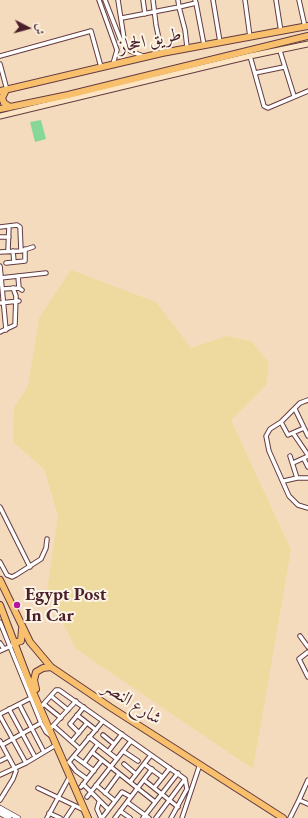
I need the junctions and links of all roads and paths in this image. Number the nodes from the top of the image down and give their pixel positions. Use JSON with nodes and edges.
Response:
{"nodes":[{"id":1,"x":99,"y":0,"type":"edge"},
{"id":2,"x":105,"y":0,"type":"edge"},
{"id":3,"x":118,"y":0,"type":"edge"},
{"id":4,"x":143,"y":0,"type":"edge"},
{"id":5,"x":153,"y":0,"type":"edge"},
{"id":6,"x":178,"y":0,"type":"edge"},
{"id":7,"x":213,"y":0,"type":"edge"},
{"id":8,"x":245,"y":0,"type":"edge"},
{"id":9,"x":276,"y":0,"type":"edge"},
{"id":10,"x":299,"y":0,"type":"edge"},
{"id":11,"x":195,"y":2,"type":"edge"},
{"id":12,"x":179,"y":7,"type":"junction"},
{"id":13,"x":154,"y":13,"type":"junction"},
{"id":14,"x":146,"y":14,"type":"junction"},
{"id":15,"x":122,"y":18,"type":"junction"},
{"id":16,"x":307,"y":27,"type":"edge"},
{"id":17,"x":280,"y":32,"type":"junction"},
{"id":18,"x":274,"y":33,"type":"junction"},
{"id":19,"x":308,"y":36,"type":"edge"},
{"id":20,"x":250,"y":37,"type":"junction"},
{"id":21,"x":220,"y":42,"type":"junction"},
{"id":22,"x":276,"y":44,"type":"junction"},
{"id":23,"x":308,"y":44,"type":"edge"},
{"id":24,"x":204,"y":45,"type":"junction"},
{"id":25,"x":125,"y":46,"type":"junction"},
{"id":26,"x":187,"y":48,"type":"junction"},
{"id":27,"x":252,"y":49,"type":"junction"},
{"id":28,"x":280,"y":51,"type":"junction"},
{"id":29,"x":162,"y":53,"type":"junction"},
{"id":30,"x":0,"y":56,"type":"edge"},
{"id":31,"x":250,"y":56,"type":"junction"},
{"id":32,"x":144,"y":57,"type":"junction"},
{"id":33,"x":0,"y":64,"type":"edge"},
{"id":34,"x":113,"y":64,"type":"junction"},
{"id":35,"x":196,"y":64,"type":"junction"},
{"id":36,"x":101,"y":67,"type":"junction"},
{"id":37,"x":284,"y":67,"type":"junction"},
{"id":38,"x":191,"y":70,"type":"junction"},
{"id":39,"x":255,"y":73,"type":"junction"},
{"id":40,"x":4,"y":90,"type":"edge"},
{"id":41,"x":308,"y":91,"type":"edge"},
{"id":42,"x":294,"y":96,"type":"junction"},
{"id":43,"x":10,"y":107,"type":"junction"},
{"id":44,"x":0,"y":109,"type":"edge"},
{"id":45,"x":0,"y":116,"type":"edge"},
{"id":46,"x":10,"y":226,"type":"junction"},
{"id":47,"x":0,"y":227,"type":"edge"},
{"id":48,"x":0,"y":237,"type":"edge"},
{"id":49,"x":9,"y":237,"type":"junction"},
{"id":50,"x":33,"y":247,"type":"dead end"},
{"id":51,"x":23,"y":250,"type":"junction"},
{"id":52,"x":8,"y":251,"type":"junction"},
{"id":53,"x":13,"y":251,"type":"junction"},
{"id":54,"x":0,"y":252,"type":"edge"},
{"id":55,"x":14,"y":262,"type":"junction"},
{"id":56,"x":6,"y":263,"type":"dead end"},
{"id":57,"x":0,"y":267,"type":"edge"},
{"id":58,"x":46,"y":273,"type":"dead end"},
{"id":59,"x":18,"y":276,"type":"junction"},
{"id":60,"x":1,"y":277,"type":"edge"},
{"id":61,"x":12,"y":288,"type":"junction"},
{"id":62,"x":2,"y":292,"type":"edge"},
{"id":63,"x":17,"y":302,"type":"junction"},
{"id":64,"x":2,"y":303,"type":"edge"},
{"id":65,"x":6,"y":330,"type":"junction"},
{"id":66,"x":0,"y":332,"type":"edge"},
{"id":67,"x":308,"y":400,"type":"edge"},
{"id":68,"x":294,"y":409,"type":"junction"},
{"id":69,"x":281,"y":422,"type":"junction"},
{"id":70,"x":304,"y":428,"type":"junction"},
{"id":71,"x":293,"y":433,"type":"junction"},
{"id":72,"x":308,"y":436,"type":"edge"},
{"id":73,"x":290,"y":456,"type":"dead end"},
{"id":74,"x":308,"y":456,"type":"edge"},
{"id":75,"x":304,"y":460,"type":"junction"},
{"id":76,"x":293,"y":463,"type":"junction"},
{"id":77,"x":308,"y":467,"type":"edge"},
{"id":78,"x":297,"y":478,"type":"junction"},
{"id":79,"x":308,"y":478,"type":"edge"},
{"id":80,"x":284,"y":481,"type":"junction"},
{"id":81,"x":0,"y":507,"type":"edge"},
{"id":82,"x":308,"y":508,"type":"edge"},
{"id":83,"x":47,"y":540,"type":"dead end"},
{"id":84,"x":0,"y":562,"type":"edge"},
{"id":85,"x":30,"y":567,"type":"junction"},
{"id":86,"x":0,"y":580,"type":"edge"},
{"id":87,"x":0,"y":606,"type":"edge"},
{"id":88,"x":0,"y":622,"type":"edge"},
{"id":89,"x":22,"y":626,"type":"junction"},
{"id":90,"x":300,"y":636,"type":"dead end"},
{"id":91,"x":0,"y":643,"type":"edge"},
{"id":92,"x":12,"y":644,"type":"junction"},
{"id":93,"x":308,"y":647,"type":"edge"},
{"id":94,"x":2,"y":650,"type":"edge"},
{"id":95,"x":308,"y":652,"type":"edge"},
{"id":96,"x":51,"y":667,"type":"junction"},
{"id":97,"x":308,"y":677,"type":"edge"},
{"id":98,"x":51,"y":696,"type":"junction"},
{"id":99,"x":31,"y":698,"type":"junction"},
{"id":100,"x":76,"y":701,"type":"junction"},
{"id":101,"x":19,"y":704,"type":"junction"},
{"id":102,"x":43,"y":706,"type":"junction"},
{"id":103,"x":84,"y":707,"type":"junction"},
{"id":104,"x":9,"y":709,"type":"junction"},
{"id":105,"x":68,"y":710,"type":"junction"},
{"id":106,"x":0,"y":715,"type":"edge"},
{"id":107,"x":77,"y":715,"type":"junction"},
{"id":108,"x":61,"y":718,"type":"junction"},
{"id":109,"x":103,"y":721,"type":"junction"},
{"id":110,"x":41,"y":723,"type":"junction"},
{"id":111,"x":87,"y":723,"type":"junction"},
{"id":112,"x":52,"y":727,"type":"junction"},
{"id":113,"x":32,"y":728,"type":"junction"},
{"id":114,"x":96,"y":730,"type":"junction"},
{"id":115,"x":22,"y":733,"type":"junction"},
{"id":116,"x":79,"y":733,"type":"junction"},
{"id":117,"x":122,"y":734,"type":"junction"},
{"id":118,"x":103,"y":735,"type":"dead end"},
{"id":119,"x":54,"y":737,"type":"junction"},
{"id":120,"x":89,"y":737,"type":"junction"},
{"id":121,"x":13,"y":739,"type":"junction"},
{"id":122,"x":131,"y":741,"type":"junction"},
{"id":123,"x":72,"y":742,"type":"junction"},
{"id":124,"x":1,"y":744,"type":"edge"},
{"id":125,"x":57,"y":744,"type":"junction"},
{"id":126,"x":98,"y":744,"type":"junction"},
{"id":127,"x":114,"y":744,"type":"junction"},
{"id":128,"x":80,"y":749,"type":"junction"},
{"id":129,"x":123,"y":751,"type":"junction"},
{"id":130,"x":44,"y":752,"type":"junction"},
{"id":131,"x":92,"y":752,"type":"junction"},
{"id":132,"x":108,"y":752,"type":"junction"},
{"id":133,"x":151,"y":754,"type":"junction"},
{"id":134,"x":74,"y":756,"type":"junction"},
{"id":135,"x":8,"y":757,"type":"junction"},
{"id":136,"x":35,"y":757,"type":"junction"},
{"id":137,"x":117,"y":759,"type":"junction"},
{"id":138,"x":102,"y":760,"type":"junction"},
{"id":139,"x":0,"y":761,"type":"edge"},
{"id":140,"x":138,"y":762,"type":"dead end"},
{"id":141,"x":26,"y":763,"type":"junction"},
{"id":142,"x":84,"y":763,"type":"junction"},
{"id":143,"x":68,"y":764,"type":"junction"},
{"id":144,"x":124,"y":764,"type":"dead end"},
{"id":145,"x":144,"y":764,"type":"junction"},
{"id":146,"x":200,"y":764,"type":"junction"},
{"id":147,"x":110,"y":767,"type":"junction"},
{"id":148,"x":15,"y":768,"type":"junction"},
{"id":149,"x":170,"y":768,"type":"junction"},
{"id":150,"x":152,"y":770,"type":"junction"},
{"id":151,"x":94,"y":771,"type":"junction"},
{"id":152,"x":178,"y":773,"type":"junction"},
{"id":153,"x":119,"y":774,"type":"junction"},
{"id":154,"x":136,"y":774,"type":"junction"},
{"id":155,"x":0,"y":775,"type":"edge"},
{"id":156,"x":71,"y":775,"type":"junction"},
{"id":157,"x":162,"y":777,"type":"junction"},
{"id":158,"x":87,"y":779,"type":"junction"},
{"id":159,"x":185,"y":779,"type":"junction"},
{"id":160,"x":144,"y":780,"type":"junction"},
{"id":161,"x":308,"y":780,"type":"edge"},
{"id":162,"x":130,"y":782,"type":"junction"},
{"id":163,"x":96,"y":785,"type":"junction"},
{"id":164,"x":38,"y":788,"type":"dead end"},
{"id":165,"x":137,"y":788,"type":"junction"},
{"id":166,"x":154,"y":788,"type":"junction"},
{"id":167,"x":0,"y":789,"type":"edge"},
{"id":168,"x":5,"y":792,"type":"junction"},
{"id":169,"x":90,"y":793,"type":"junction"},
{"id":170,"x":105,"y":793,"type":"junction"},
{"id":171,"x":162,"y":794,"type":"junction"},
{"id":172,"x":87,"y":797,"type":"dead end"},
{"id":173,"x":131,"y":797,"type":"junction"},
{"id":174,"x":58,"y":798,"type":"junction"},
{"id":175,"x":0,"y":800,"type":"edge"},
{"id":176,"x":169,"y":800,"type":"junction"},
{"id":177,"x":298,"y":800,"type":"junction"},
{"id":178,"x":115,"y":801,"type":"junction"},
{"id":179,"x":99,"y":802,"type":"junction"},
{"id":180,"x":127,"y":802,"type":"junction"},
{"id":181,"x":155,"y":802,"type":"junction"},
{"id":182,"x":308,"y":804,"type":"edge"},
{"id":183,"x":74,"y":806,"type":"junction"},
{"id":184,"x":178,"y":807,"type":"junction"},
{"id":185,"x":0,"y":808,"type":"edge"},
{"id":186,"x":109,"y":809,"type":"junction"},
{"id":187,"x":85,"y":811,"type":"junction"},
{"id":188,"x":0,"y":813,"type":"edge"},
{"id":189,"x":49,"y":813,"type":"junction"},
{"id":190,"x":117,"y":814,"type":"edge"},
{"id":191,"x":144,"y":817,"type":"edge"},
{"id":192,"x":9,"y":818,"type":"edge"},
{"id":193,"x":18,"y":818,"type":"edge"},
{"id":194,"x":47,"y":818,"type":"edge"},
{"id":195,"x":60,"y":818,"type":"edge"},
{"id":196,"x":66,"y":818,"type":"edge"},
{"id":197,"x":88,"y":818,"type":"edge"},
{"id":198,"x":102,"y":818,"type":"edge"},
{"id":199,"x":130,"y":818,"type":"edge"},
{"id":200,"x":149,"y":818,"type":"edge"},
{"id":201,"x":156,"y":818,"type":"edge"},
{"id":202,"x":171,"y":818,"type":"edge"},
{"id":203,"x":182,"y":818,"type":"edge"},
{"id":204,"x":283,"y":818,"type":"edge"},
{"id":205,"x":290,"y":818,"type":"edge"}],
"edges":[{"from":1,"to":34,"type":"street"},
{"from":2,"to":25,"type":"street"},
{"from":3,"to":15,"type":"street"},
{"from":4,"to":14,"type":"street"},
{"from":5,"to":13,"type":"street"},
{"from":6,"to":12,"type":"street"},
{"from":7,"to":21,"type":"street"},
{"from":8,"to":20,"type":"street"},
{"from":9,"to":17,"type":"street"},
{"from":10,"to":16,"type":"street"},
{"from":11,"to":12,"type":"street"},
{"from":11,"to":24,"type":"street"},
{"from":12,"to":13,"type":"street"},
{"from":12,"to":26,"type":"street"},
{"from":13,"to":14,"type":"street"},
{"from":13,"to":29,"type":"street"},
{"from":14,"to":15,"type":"street"},
{"from":15,"to":25,"type":"street"},
{"from":16,"to":17,"type":"main road","name":"طريق الحجاز"},
{"from":17,"to":18,"type":"main road","name":"طريق الحجاز"},
{"from":18,"to":20,"type":"main road","name":"طريق الحجاز"},
{"from":18,"to":22,"type":"main road"},
{"from":19,"to":22,"type":"main road"},
{"from":20,"to":21,"type":"main road","name":"طريق الحجاز"},
{"from":20,"to":27,"type":"main road"},
{"from":21,"to":24,"type":"main road","name":"طريق الحجاز"},
{"from":22,"to":27,"type":"main road"},
{"from":23,"to":28,"type":"main road"},
{"from":24,"to":26,"type":"main road","name":"طريق الحجاز"},
{"from":25,"to":32,"type":"street"},
{"from":26,"to":29,"type":"main road","name":"طريق الحجاز"},
{"from":27,"to":35,"type":"main road"},
{"from":28,"to":31,"type":"main road"},
{"from":28,"to":37,"type":"street"},
{"from":29,"to":32,"type":"main road","name":"طريق الحجاز"},
{"from":30,"to":36,"type":"street"},
{"from":31,"to":38,"type":"main road"},
{"from":31,"to":39,"type":"street"},
{"from":32,"to":34,"type":"main road","name":"طريق الحجاز"},
{"from":33,"to":40,"type":"street"},
{"from":34,"to":36,"type":"main road","name":"طريق الحجاز"},
{"from":35,"to":38,"type":"main road"},
{"from":35,"to":43,"type":"main road"},
{"from":36,"to":40,"type":"main road","name":"طريق الحجاز"},
{"from":37,"to":39,"type":"street"},
{"from":37,"to":42,"type":"street"},
{"from":38,"to":45,"type":"main road"},
{"from":39,"to":42,"type":"street"},
{"from":40,"to":43,"type":"main road"},
{"from":41,"to":42,"type":"street"},
{"from":43,"to":44,"type":"main road"},
{"from":46,"to":47,"type":"street"},
{"from":46,"to":49,"type":"street"},
{"from":46,"to":51,"type":"street"},
{"from":48,"to":49,"type":"street"},
{"from":49,"to":52,"type":"street"},
{"from":50,"to":51,"type":"street"},
{"from":51,"to":53,"type":"street"},
{"from":51,"to":55,"type":"street"},
{"from":52,"to":53,"type":"street"},
{"from":52,"to":54,"type":"street"},
{"from":53,"to":55,"type":"street"},
{"from":55,"to":56,"type":"street"},
{"from":57,"to":60,"type":"street"},
{"from":58,"to":59,"type":"street"},
{"from":59,"to":60,"type":"street"},
{"from":59,"to":61,"type":"street"},
{"from":60,"to":62,"type":"street"},
{"from":61,"to":62,"type":"street"},
{"from":61,"to":63,"type":"street"},
{"from":62,"to":64,"type":"street"},
{"from":63,"to":64,"type":"street"},
{"from":63,"to":65,"type":"street"},
{"from":64,"to":65,"type":"street"},
{"from":65,"to":66,"type":"street"},
{"from":67,"to":68,"type":"street"},
{"from":68,"to":69,"type":"street"},
{"from":68,"to":70,"type":"street"},
{"from":69,"to":71,"type":"street"},
{"from":69,"to":80,"type":"street"},
{"from":70,"to":71,"type":"street"},
{"from":70,"to":72,"type":"street"},
{"from":71,"to":74,"type":"street"},
{"from":73,"to":76,"type":"street"},
{"from":74,"to":75,"type":"street"},
{"from":75,"to":76,"type":"street"},
{"from":75,"to":77,"type":"street"},
{"from":76,"to":78,"type":"street"},
{"from":78,"to":79,"type":"street"},
{"from":78,"to":80,"type":"street"},
{"from":80,"to":82,"type":"street"},
{"from":81,"to":85,"type":"street"},
{"from":83,"to":85,"type":"street"},
{"from":84,"to":85,"type":"street"},
{"from":86,"to":89,"type":"main road","name":"شارع النصر"},
{"from":87,"to":92,"type":"main road"},
{"from":88,"to":92,"type":"street"},
{"from":89,"to":92,"type":"main road"},
{"from":89,"to":96,"type":"main road","name":"شارع النصر"},
{"from":90,"to":93,"type":"street"},
{"from":91,"to":94,"type":"street"},
{"from":92,"to":94,"type":"street"},
{"from":92,"to":99,"type":"street"},
{"from":92,"to":102,"type":"main road"},
{"from":95,"to":97,"type":"street"},
{"from":96,"to":102,"type":"main road"},
{"from":96,"to":146,"type":"main road","name":"شارع النصر"},
{"from":98,"to":100,"type":"street"},
{"from":98,"to":102,"type":"street"},
{"from":98,"to":105,"type":"street"},
{"from":99,"to":101,"type":"street"},
{"from":99,"to":110,"type":"street"},
{"from":100,"to":103,"type":"street"},
{"from":100,"to":105,"type":"street"},
{"from":101,"to":104,"type":"street"},
{"from":101,"to":113,"type":"street"},
{"from":102,"to":108,"type":"street"},
{"from":102,"to":112,"type":"main road"},
{"from":103,"to":107,"type":"street"},
{"from":103,"to":109,"type":"street"},
{"from":104,"to":106,"type":"street"},
{"from":104,"to":115,"type":"street"},
{"from":105,"to":108,"type":"street"},
{"from":106,"to":121,"type":"street"},
{"from":107,"to":111,"type":"street"},
{"from":107,"to":116,"type":"street"},
{"from":108,"to":112,"type":"street"},
{"from":109,"to":114,"type":"street"},
{"from":109,"to":117,"type":"street"},
{"from":110,"to":113,"type":"street"},
{"from":110,"to":119,"type":"street"},
{"from":111,"to":114,"type":"street"},
{"from":111,"to":116,"type":"street"},
{"from":112,"to":119,"type":"main road"},
{"from":112,"to":123,"type":"street"},
{"from":113,"to":115,"type":"street"},
{"from":113,"to":130,"type":"street"},
{"from":114,"to":120,"type":"street"},
{"from":115,"to":121,"type":"street"},
{"from":115,"to":136,"type":"street"},
{"from":116,"to":123,"type":"street"},
{"from":117,"to":122,"type":"street"},
{"from":117,"to":127,"type":"street"},
{"from":118,"to":127,"type":"street"},
{"from":119,"to":125,"type":"main road"},
{"from":120,"to":126,"type":"street"},
{"from":120,"to":128,"type":"street"},
{"from":121,"to":124,"type":"street"},
{"from":121,"to":141,"type":"street"},
{"from":122,"to":129,"type":"street"},
{"from":122,"to":133,"type":"street"},
{"from":123,"to":128,"type":"street"},
{"from":124,"to":135,"type":"street"},
{"from":125,"to":130,"type":"street"},
{"from":125,"to":143,"type":"main road"},
{"from":126,"to":131,"type":"street"},
{"from":126,"to":132,"type":"street"},
{"from":127,"to":132,"type":"street"},
{"from":128,"to":134,"type":"street"},
{"from":129,"to":137,"type":"street"},
{"from":129,"to":140,"type":"street"},
{"from":130,"to":136,"type":"street"},
{"from":131,"to":138,"type":"street"},
{"from":131,"to":142,"type":"street"},
{"from":132,"to":137,"type":"street"},
{"from":133,"to":145,"type":"street"},
{"from":133,"to":149,"type":"street"},
{"from":134,"to":142,"type":"street"},
{"from":134,"to":143,"type":"street"},
{"from":135,"to":139,"type":"street"},
{"from":135,"to":148,"type":"street"},
{"from":136,"to":141,"type":"street"},
{"from":137,"to":147,"type":"street"},
{"from":138,"to":147,"type":"street"},
{"from":138,"to":151,"type":"street"},
{"from":141,"to":148,"type":"street"},
{"from":142,"to":151,"type":"street"},
{"from":143,"to":156,"type":"main road"},
{"from":143,"to":158,"type":"street"},
{"from":144,"to":154,"type":"street"},
{"from":145,"to":150,"type":"street"},
{"from":145,"to":154,"type":"street"},
{"from":146,"to":203,"type":"street"},
{"from":146,"to":204,"type":"main road","name":"شارع النصر"},
{"from":147,"to":153,"type":"street"},
{"from":147,"to":163,"type":"street"},
{"from":148,"to":155,"type":"street"},
{"from":148,"to":168,"type":"street"},
{"from":149,"to":152,"type":"street"},
{"from":149,"to":157,"type":"street"},
{"from":150,"to":157,"type":"street"},
{"from":150,"to":160,"type":"street"},
{"from":151,"to":158,"type":"street"},
{"from":152,"to":159,"type":"street"},
{"from":152,"to":171,"type":"street"},
{"from":153,"to":162,"type":"street"},
{"from":153,"to":170,"type":"street"},
{"from":154,"to":162,"type":"street"},
{"from":156,"to":174,"type":"street"},
{"from":156,"to":187,"type":"main road"},
{"from":157,"to":166,"type":"street"},
{"from":158,"to":169,"type":"street"},
{"from":159,"to":176,"type":"street"},
{"from":159,"to":184,"type":"street"},
{"from":160,"to":165,"type":"street"},
{"from":160,"to":166,"type":"street"},
{"from":161,"to":177,"type":"street"},
{"from":162,"to":165,"type":"street"},
{"from":163,"to":169,"type":"street"},
{"from":163,"to":170,"type":"street"},
{"from":164,"to":174,"type":"street"},
{"from":165,"to":173,"type":"street"},
{"from":165,"to":181,"type":"street"},
{"from":166,"to":171,"type":"street"},
{"from":167,"to":168,"type":"street"},
{"from":168,"to":175,"type":"street"},
{"from":169,"to":172,"type":"street"},
{"from":169,"to":179,"type":"street"},
{"from":170,"to":178,"type":"street"},
{"from":171,"to":176,"type":"street"},
{"from":171,"to":181,"type":"street"},
{"from":173,"to":178,"type":"street"},
{"from":173,"to":180,"type":"street"},
{"from":174,"to":183,"type":"street"},
{"from":174,"to":189,"type":"street"},
{"from":176,"to":184,"type":"street"},
{"from":176,"to":201,"type":"street"},
{"from":177,"to":182,"type":"street"},
{"from":177,"to":205,"type":"street"},
{"from":178,"to":186,"type":"street"},
{"from":179,"to":186,"type":"street"},
{"from":179,"to":198,"type":"street"},
{"from":180,"to":190,"type":"street"},
{"from":180,"to":191,"type":"street"},
{"from":181,"to":191,"type":"street"},
{"from":183,"to":187,"type":"street"},
{"from":183,"to":196,"type":"street"},
{"from":184,"to":202,"type":"street"},
{"from":185,"to":193,"type":"street"},
{"from":186,"to":190,"type":"street"},
{"from":186,"to":198,"type":"street"},
{"from":187,"to":197,"type":"main road"},
{"from":188,"to":192,"type":"street"},
{"from":189,"to":194,"type":"street"},
{"from":189,"to":195,"type":"street"},
{"from":190,"to":199,"type":"street"},
{"from":191,"to":200,"type":"street"}]}
